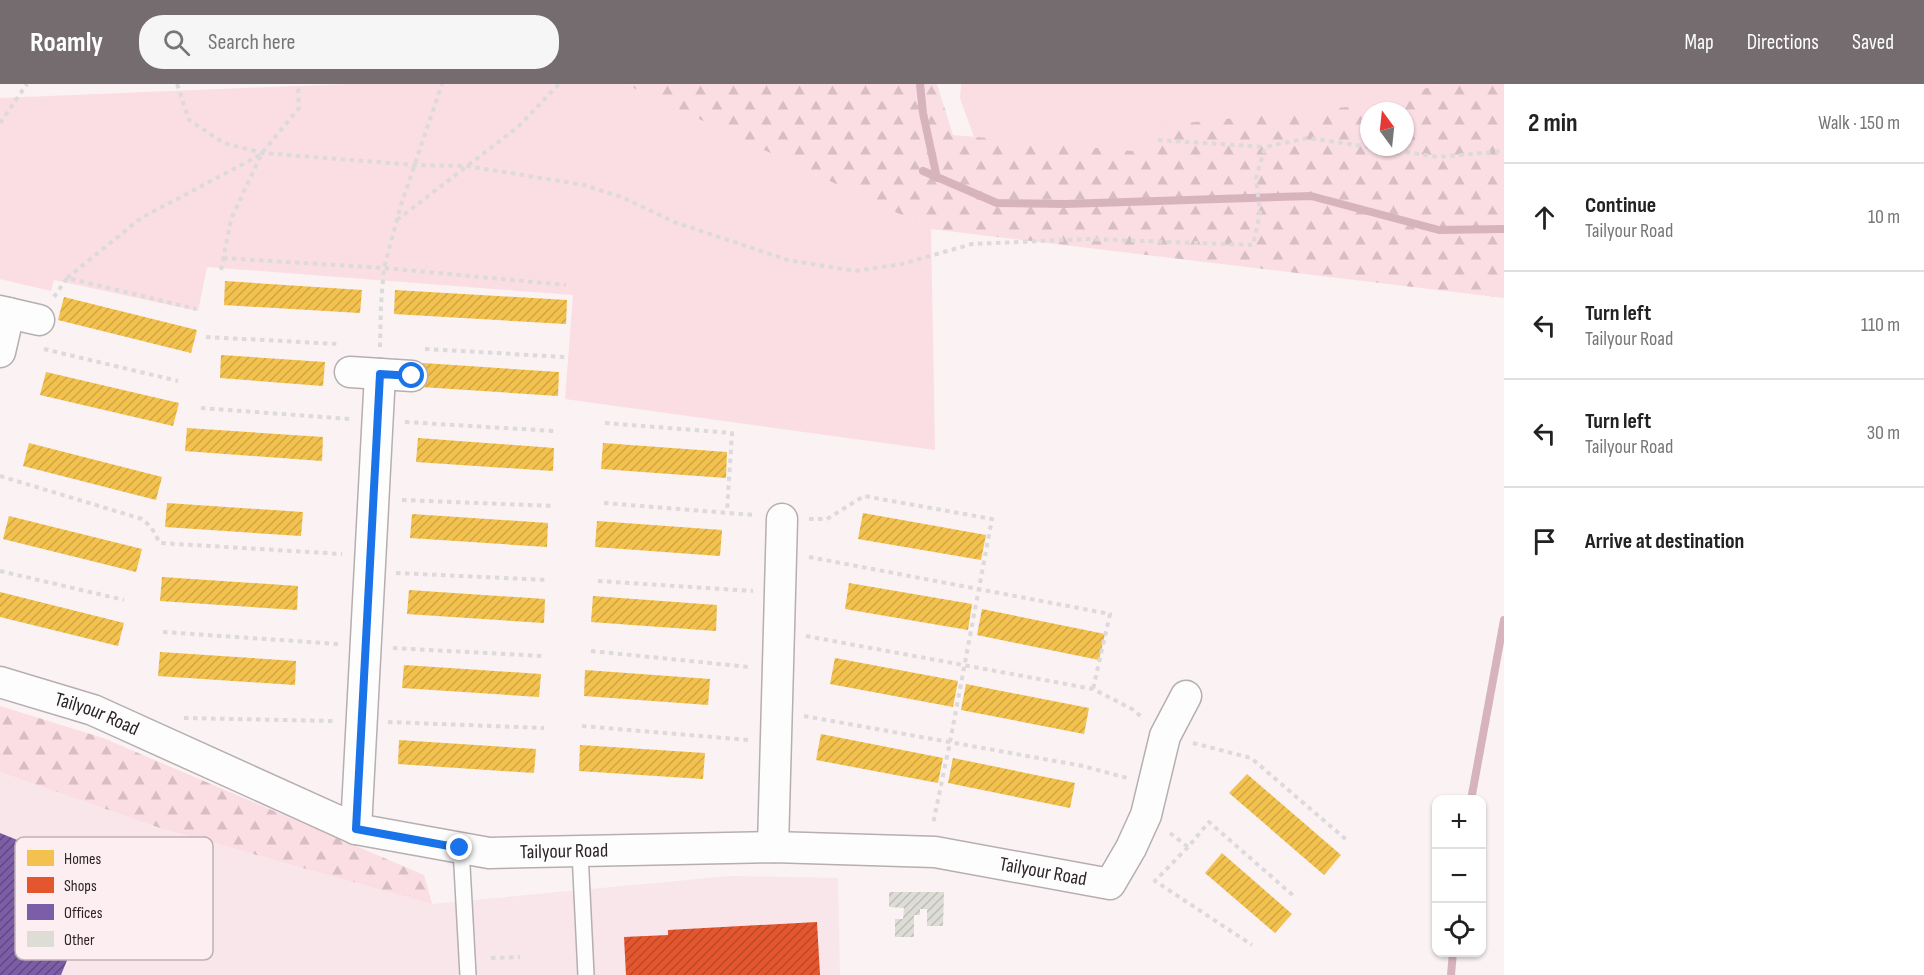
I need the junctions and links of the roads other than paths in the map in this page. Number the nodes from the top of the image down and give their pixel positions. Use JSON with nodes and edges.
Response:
{"nodes":[{"id":1,"x":39,"y":320,"type":"road end"},
{"id":2,"x":3,"y":329,"type":"edge"},
{"id":3,"x":416,"y":362,"type":"road end"},
{"id":4,"x":782,"y":519,"type":"dead end"},
{"id":5,"x":0,"y":682,"type":"edge"},
{"id":6,"x":1186,"y":696,"type":"dead end"},
{"id":7,"x":356,"y":829,"type":"junction"},
{"id":8,"x":773,"y":847,"type":"junction"},
{"id":9,"x":460,"y":848,"type":"junction"},
{"id":10,"x":580,"y":852,"type":"junction"},
{"id":11,"x":468,"y":975,"type":"edge"},
{"id":12,"x":586,"y":975,"type":"edge"}],
"edges":[{"from":1,"to":2,"type":"street"},
{"from":3,"to":7,"type":"street"},
{"from":4,"to":8,"type":"street"},
{"from":5,"to":7,"type":"street","name":"Tailyour Road"},
{"from":6,"to":8,"type":"street","name":"Tailyour Road"},
{"from":7,"to":9,"type":"street","name":"Tailyour Road"},
{"from":8,"to":10,"type":"street","name":"Tailyour Road"},
{"from":9,"to":10,"type":"street","name":"Tailyour Road"},
{"from":9,"to":11,"type":"lane"},
{"from":10,"to":12,"type":"lane"}]}
